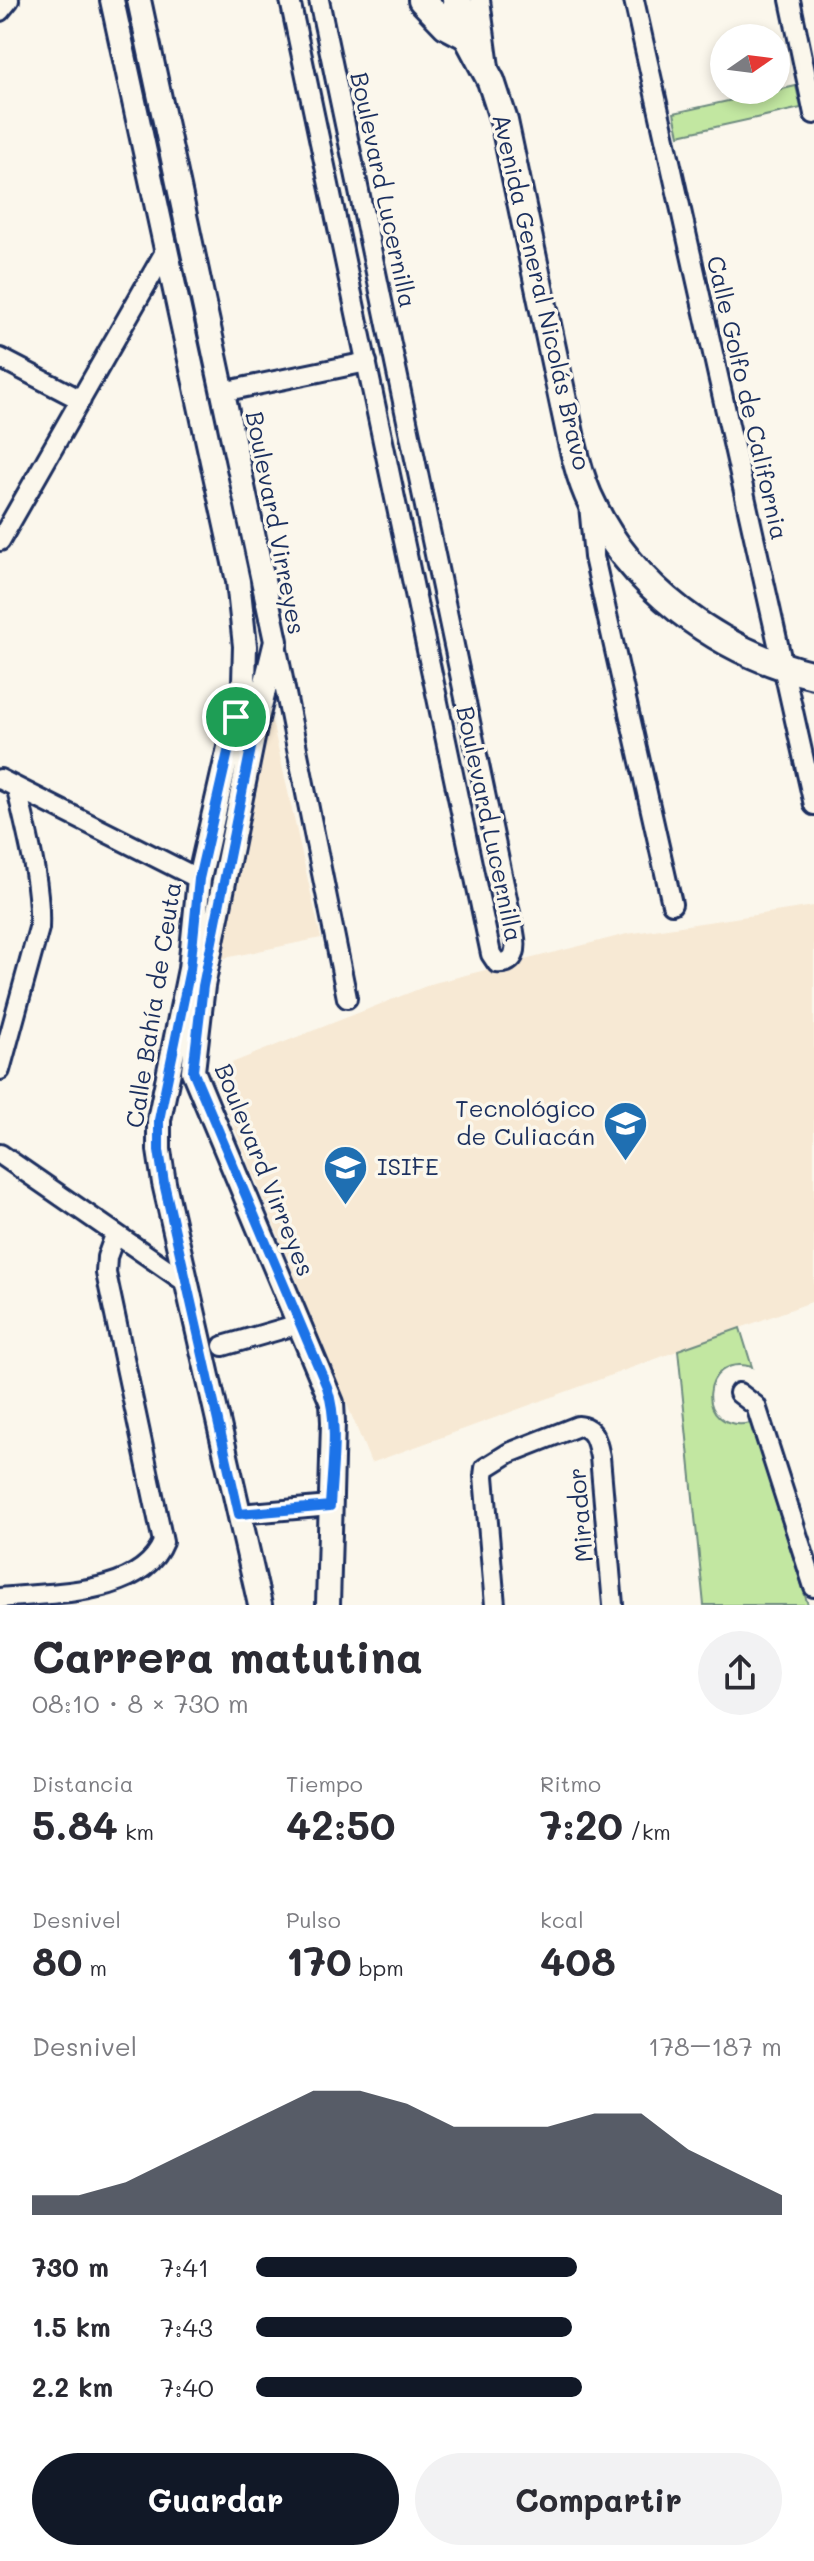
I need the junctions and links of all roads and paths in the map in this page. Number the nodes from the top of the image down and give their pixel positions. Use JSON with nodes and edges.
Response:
{"nodes":[{"id":1,"x":9,"y":0,"type":"edge"},
{"id":2,"x":112,"y":0,"type":"edge"},
{"id":3,"x":139,"y":0,"type":"edge"},
{"id":4,"x":290,"y":0,"type":"edge"},
{"id":5,"x":319,"y":0,"type":"edge"},
{"id":6,"x":422,"y":0,"type":"edge"},
{"id":7,"x":456,"y":0,"type":"edge"},
{"id":8,"x":480,"y":0,"type":"edge"},
{"id":9,"x":634,"y":0,"type":"edge"},
{"id":10,"x":790,"y":0,"type":"edge"},
{"id":11,"x":0,"y":11,"type":"edge"},
{"id":12,"x":467,"y":36,"type":"junction"},
{"id":13,"x":491,"y":81,"type":"junction"},
{"id":14,"x":812,"y":90,"type":"edge"},
{"id":15,"x":814,"y":114,"type":"edge"},
{"id":16,"x":166,"y":250,"type":"junction"},
{"id":17,"x":0,"y":358,"type":"edge"},
{"id":18,"x":367,"y":362,"type":"junction"},
{"id":19,"x":222,"y":392,"type":"junction"},
{"id":20,"x":81,"y":400,"type":"junction"},
{"id":21,"x":588,"y":495,"type":"junction"},
{"id":22,"x":0,"y":541,"type":"edge"},
{"id":23,"x":276,"y":641,"type":"junction"},
{"id":24,"x":245,"y":646,"type":"joint"},
{"id":25,"x":782,"y":668,"type":"junction"},
{"id":26,"x":814,"y":675,"type":"edge"},
{"id":27,"x":246,"y":720,"type":"junction"},
{"id":28,"x":0,"y":779,"type":"edge"},
{"id":29,"x":17,"y":789,"type":"junction"},
{"id":30,"x":814,"y":805,"type":"edge"},
{"id":31,"x":199,"y":879,"type":"junction"},
{"id":32,"x":672,"y":904,"type":"dead end"},
{"id":33,"x":347,"y":998,"type":"dead end"},
{"id":34,"x":0,"y":1070,"type":"edge"},
{"id":35,"x":0,"y":1154,"type":"edge"},
{"id":36,"x":115,"y":1235,"type":"junction"},
{"id":37,"x":187,"y":1283,"type":"junction"},
{"id":38,"x":299,"y":1324,"type":"junction"},
{"id":39,"x":223,"y":1346,"type":"dead end"},
{"id":40,"x":739,"y":1393,"type":"dead end"},
{"id":41,"x":330,"y":1506,"type":"junction"},
{"id":42,"x":239,"y":1514,"type":"junction"},
{"id":43,"x":814,"y":1587,"type":"edge"},
{"id":44,"x":0,"y":1598,"type":"edge"},
{"id":45,"x":260,"y":1605,"type":"edge"},
{"id":46,"x":328,"y":1605,"type":"edge"},
{"id":47,"x":495,"y":1605,"type":"edge"},
{"id":48,"x":613,"y":1605,"type":"edge"}],
"edges":[{"from":1,"to":11,"type":"street"},
{"from":2,"to":16,"type":"street","name":"Boulevard Virreyes"},
{"from":3,"to":19,"type":"street","name":"Boulevard Virreyes"},
{"from":4,"to":18,"type":"street","name":"Boulevard Lucernilla"},
{"from":5,"to":18,"type":"street","name":"Boulevard Lucernilla"},
{"from":6,"to":12,"type":"main road","name":"Avenida General Nicolás Bravo"},
{"from":7,"to":12,"type":"main road","name":"Avenida General Nicolás Bravo"},
{"from":8,"to":13,"type":"street"},
{"from":9,"to":25,"type":"street","name":"Calle Golfo de California"},
{"from":10,"to":14,"type":"street"},
{"from":12,"to":13,"type":"main road","name":"Avenida General Nicolás Bravo"},
{"from":13,"to":21,"type":"main road","name":"Avenida General Nicolás Bravo"},
{"from":14,"to":15,"type":"street"},
{"from":16,"to":20,"type":"street"},
{"from":16,"to":24,"type":"street","name":"Boulevard Virreyes"},
{"from":17,"to":20,"type":"street"},
{"from":18,"to":19,"type":"street"},
{"from":19,"to":23,"type":"street","name":"Boulevard Virreyes"},
{"from":20,"to":22,"type":"street"},
{"from":21,"to":25,"type":"main road","name":"Avenida General Nicolás Bravo"},
{"from":21,"to":32,"type":"street"},
{"from":23,"to":27,"type":"street","name":"Boulevard Virreyes"},
{"from":23,"to":33,"type":"street"},
{"from":24,"to":27,"type":"street","name":"Calle Bahía de Ceuta"},
{"from":25,"to":26,"type":"main road","name":"Avenida General Nicolás Bravo"},
{"from":25,"to":30,"type":"street","name":"Calle Golfo de California"},
{"from":27,"to":31,"type":"street","name":"Calle Bahía de Ceuta"},
{"from":27,"to":38,"type":"street","name":"Boulevard Virreyes"},
{"from":28,"to":29,"type":"street"},
{"from":29,"to":31,"type":"street"},
{"from":29,"to":34,"type":"street"},
{"from":31,"to":37,"type":"street","name":"Calle Bahía de Ceuta"},
{"from":35,"to":36,"type":"street"},
{"from":36,"to":37,"type":"street"},
{"from":36,"to":44,"type":"street"},
{"from":37,"to":42,"type":"street","name":"Calle Bahía de Ceuta"},
{"from":38,"to":39,"type":"street"},
{"from":38,"to":41,"type":"street","name":"Boulevard Virreyes"},
{"from":40,"to":43,"type":"street"},
{"from":41,"to":42,"type":"street"},
{"from":41,"to":46,"type":"street","name":"Boulevard Virreyes"},
{"from":42,"to":45,"type":"street","name":"Calle Bahía de Ceuta"},
{"from":47,"to":48,"type":"street","name":"Mirador"}]}
